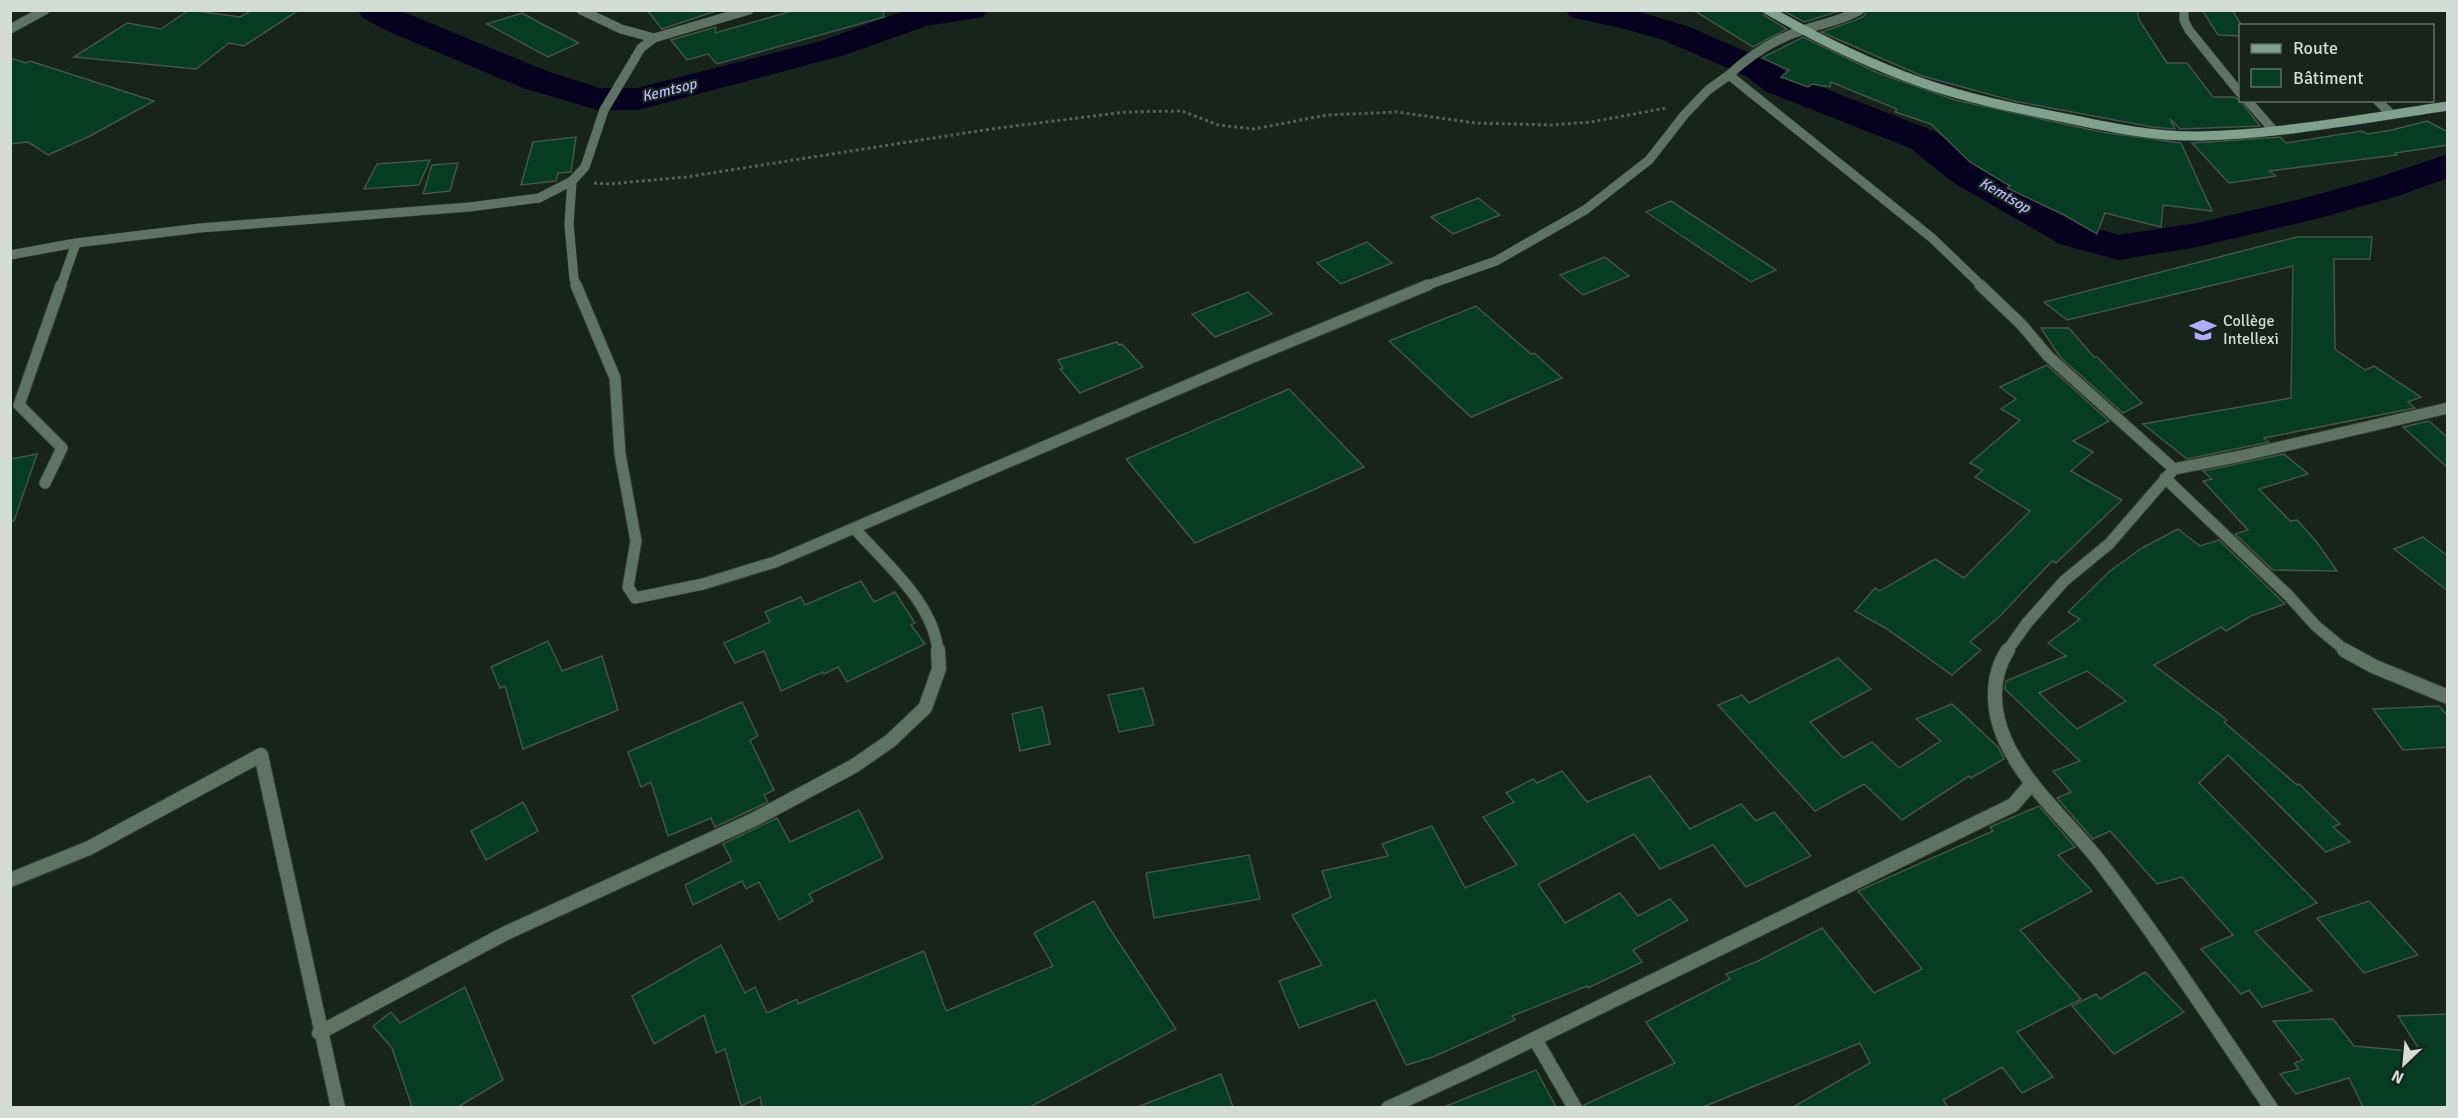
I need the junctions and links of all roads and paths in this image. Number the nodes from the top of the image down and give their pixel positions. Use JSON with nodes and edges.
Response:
{"nodes":[{"id":1,"x":45,"y":10,"type":"edge"},
{"id":2,"x":581,"y":10,"type":"edge"},
{"id":3,"x":750,"y":10,"type":"edge"},
{"id":4,"x":1768,"y":10,"type":"edge"},
{"id":5,"x":1860,"y":10,"type":"edge"},
{"id":6,"x":2184,"y":10,"type":"edge"},
{"id":7,"x":10,"y":29,"type":"edge"},
{"id":8,"x":1803,"y":30,"type":"junction"},
{"id":9,"x":654,"y":38,"type":"junction"},
{"id":10,"x":1731,"y":72,"type":"junction"},
{"id":11,"x":2239,"y":91,"type":"edge"},
{"id":12,"x":1699,"y":100,"type":"junction"},
{"id":13,"x":2249,"y":102,"type":"edge"},
{"id":14,"x":2379,"y":102,"type":"edge"},
{"id":15,"x":2448,"y":106,"type":"edge"},
{"id":16,"x":2391,"y":114,"type":"junction"},
{"id":17,"x":2274,"y":131,"type":"junction"},
{"id":18,"x":572,"y":181,"type":"junction"},
{"id":19,"x":76,"y":243,"type":"junction"},
{"id":20,"x":10,"y":255,"type":"edge"},
{"id":21,"x":2448,"y":408,"type":"edge"},
{"id":22,"x":2169,"y":473,"type":"junction"},
{"id":23,"x":45,"y":483,"type":"dead end"},
{"id":24,"x":855,"y":530,"type":"junction"},
{"id":25,"x":2448,"y":697,"type":"edge"},
{"id":26,"x":2032,"y":783,"type":"junction"},
{"id":27,"x":10,"y":880,"type":"edge"},
{"id":28,"x":319,"y":1033,"type":"junction"},
{"id":29,"x":1536,"y":1039,"type":"junction"},
{"id":30,"x":338,"y":1107,"type":"edge"},
{"id":31,"x":1389,"y":1107,"type":"edge"},
{"id":32,"x":1575,"y":1107,"type":"edge"},
{"id":33,"x":2271,"y":1107,"type":"edge"}],
"edges":[{"from":1,"to":7,"type":"street"},
{"from":2,"to":9,"type":"street"},
{"from":3,"to":9,"type":"street"},
{"from":4,"to":8,"type":"street"},
{"from":5,"to":8,"type":"street"},
{"from":6,"to":11,"type":"street"},
{"from":8,"to":10,"type":"street"},
{"from":8,"to":17,"type":"street"},
{"from":9,"to":18,"type":"street"},
{"from":10,"to":12,"type":"street"},
{"from":10,"to":22,"type":"street"},
{"from":12,"to":18,"type":"path"},
{"from":12,"to":24,"type":"street"},
{"from":13,"to":17,"type":"street"},
{"from":14,"to":16,"type":"street"},
{"from":15,"to":16,"type":"street"},
{"from":16,"to":17,"type":"street"},
{"from":18,"to":19,"type":"street"},
{"from":18,"to":24,"type":"street"},
{"from":19,"to":20,"type":"street"},
{"from":19,"to":23,"type":"street"},
{"from":21,"to":22,"type":"street"},
{"from":22,"to":25,"type":"street"},
{"from":22,"to":26,"type":"street"},
{"from":24,"to":28,"type":"street"},
{"from":26,"to":29,"type":"street"},
{"from":26,"to":33,"type":"street"},
{"from":27,"to":28,"type":"street"},
{"from":28,"to":30,"type":"street"},
{"from":29,"to":31,"type":"street"},
{"from":29,"to":32,"type":"street"}]}
